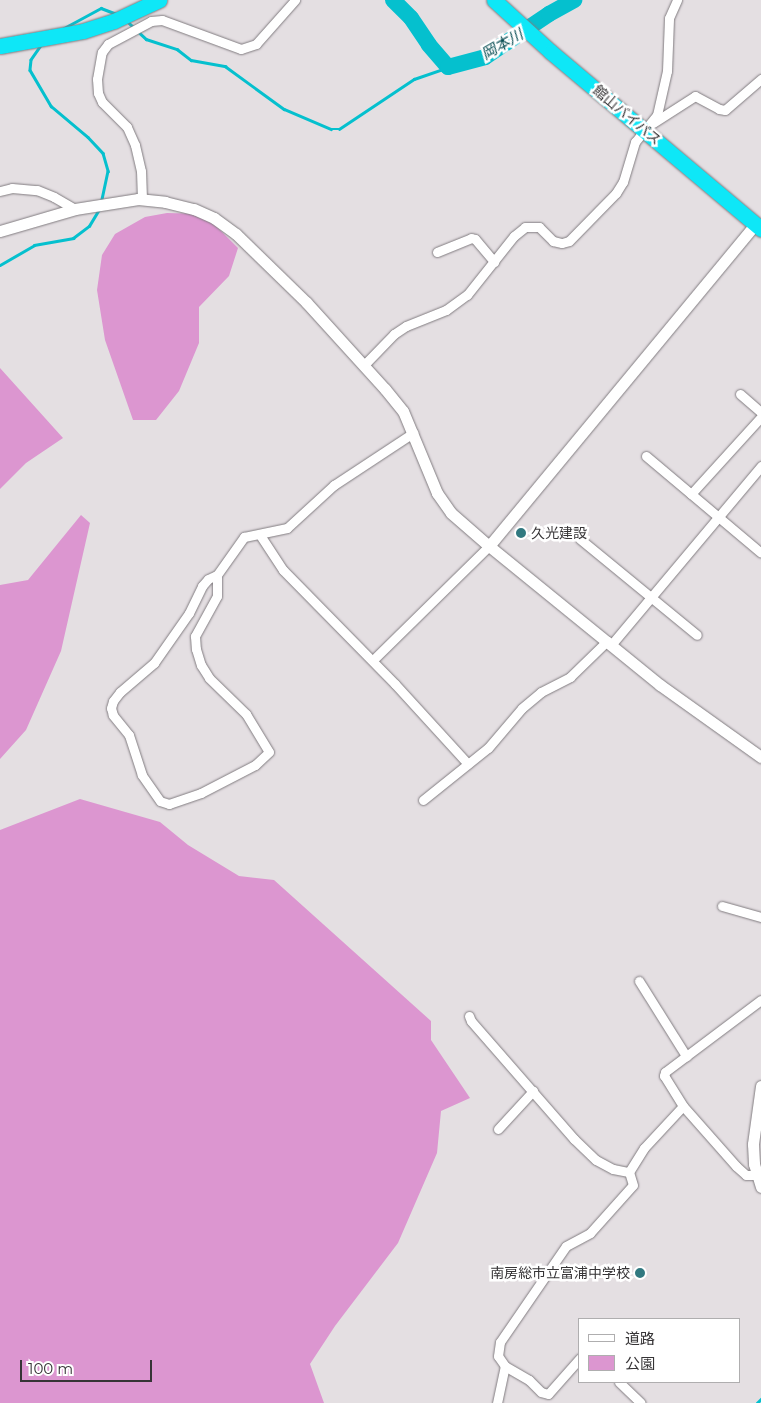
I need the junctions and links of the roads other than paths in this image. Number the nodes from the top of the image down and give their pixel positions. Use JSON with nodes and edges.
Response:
{"nodes":[{"id":1,"x":295,"y":0,"type":"edge"},
{"id":2,"x":494,"y":0,"type":"edge"},
{"id":3,"x":677,"y":0,"type":"edge"},
{"id":4,"x":155,"y":1,"type":"edge"},
{"id":5,"x":0,"y":46,"type":"edge"},
{"id":6,"x":761,"y":79,"type":"edge"},
{"id":7,"x":649,"y":127,"type":"junction"},
{"id":8,"x":0,"y":191,"type":"edge"},
{"id":9,"x":142,"y":200,"type":"junction"},
{"id":10,"x":75,"y":209,"type":"junction"},
{"id":11,"x":758,"y":226,"type":"edge"},
{"id":12,"x":0,"y":231,"type":"edge"},
{"id":13,"x":437,"y":252,"type":"dead end"},
{"id":14,"x":494,"y":262,"type":"junction"},
{"id":15,"x":364,"y":365,"type":"junction"},
{"id":16,"x":740,"y":394,"type":"dead end"},
{"id":17,"x":761,"y":412,"type":"edge"},
{"id":18,"x":761,"y":417,"type":"edge"},
{"id":19,"x":413,"y":433,"type":"junction"},
{"id":20,"x":646,"y":456,"type":"dead end"},
{"id":21,"x":761,"y":466,"type":"edge"},
{"id":22,"x":691,"y":494,"type":"junction"},
{"id":23,"x":719,"y":516,"type":"junction"},
{"id":24,"x":260,"y":535,"type":"junction"},
{"id":25,"x":580,"y":539,"type":"dead end"},
{"id":26,"x":489,"y":546,"type":"junction"},
{"id":27,"x":761,"y":553,"type":"edge"},
{"id":28,"x":217,"y":576,"type":"junction"},
{"id":29,"x":651,"y":597,"type":"junction"},
{"id":30,"x":697,"y":636,"type":"dead end"},
{"id":31,"x":608,"y":643,"type":"junction"},
{"id":32,"x":376,"y":657,"type":"dead end"},
{"id":33,"x":761,"y":758,"type":"edge"},
{"id":34,"x":468,"y":764,"type":"junction"},
{"id":35,"x":423,"y":800,"type":"dead end"},
{"id":36,"x":722,"y":906,"type":"dead end"},
{"id":37,"x":761,"y":917,"type":"edge"},
{"id":38,"x":639,"y":981,"type":"dead end"},
{"id":39,"x":761,"y":1000,"type":"edge"},
{"id":40,"x":469,"y":1016,"type":"dead end"},
{"id":41,"x":686,"y":1056,"type":"junction"},
{"id":42,"x":761,"y":1086,"type":"edge"},
{"id":43,"x":533,"y":1091,"type":"junction"},
{"id":44,"x":683,"y":1106,"type":"junction"},
{"id":45,"x":498,"y":1129,"type":"dead end"},
{"id":46,"x":629,"y":1172,"type":"junction"},
{"id":47,"x":756,"y":1175,"type":"junction"},
{"id":48,"x":761,"y":1187,"type":"edge"},
{"id":49,"x":578,"y":1360,"type":"edge"},
{"id":50,"x":505,"y":1366,"type":"junction"},
{"id":51,"x":620,"y":1383,"type":"edge"},
{"id":52,"x":497,"y":1403,"type":"edge"},
{"id":53,"x":641,"y":1403,"type":"edge"}],
"edges":[{"from":1,"to":9,"type":"street"},
{"from":2,"to":7,"type":"highway","name":"館山バイパス"},
{"from":3,"to":7,"type":"street"},
{"from":4,"to":5,"type":"highway"},
{"from":6,"to":7,"type":"street"},
{"from":7,"to":11,"type":"highway","name":"館山バイパス"},
{"from":7,"to":14,"type":"street"},
{"from":8,"to":10,"type":"street"},
{"from":9,"to":10,"type":"street"},
{"from":9,"to":15,"type":"street"},
{"from":10,"to":12,"type":"street"},
{"from":11,"to":26,"type":"street"},
{"from":13,"to":14,"type":"street"},
{"from":14,"to":15,"type":"street"},
{"from":15,"to":19,"type":"street"},
{"from":16,"to":17,"type":"street"},
{"from":18,"to":22,"type":"street"},
{"from":19,"to":24,"type":"street"},
{"from":19,"to":26,"type":"street"},
{"from":20,"to":22,"type":"street"},
{"from":21,"to":23,"type":"street"},
{"from":22,"to":23,"type":"street"},
{"from":23,"to":27,"type":"street"},
{"from":23,"to":29,"type":"street"},
{"from":24,"to":28,"type":"street"},
{"from":24,"to":34,"type":"street"},
{"from":25,"to":29,"type":"street"},
{"from":26,"to":31,"type":"street"},
{"from":26,"to":32,"type":"street"},
{"from":28,"to":28,"type":"street"},
{"from":29,"to":30,"type":"street"},
{"from":29,"to":31,"type":"street"},
{"from":31,"to":33,"type":"street"},
{"from":31,"to":34,"type":"street"},
{"from":34,"to":35,"type":"street"},
{"from":36,"to":37,"type":"street"},
{"from":38,"to":41,"type":"street"},
{"from":39,"to":41,"type":"street"},
{"from":40,"to":43,"type":"street"},
{"from":41,"to":44,"type":"street"},
{"from":42,"to":47,"type":"street"},
{"from":43,"to":45,"type":"street"},
{"from":43,"to":46,"type":"street"},
{"from":44,"to":46,"type":"street"},
{"from":44,"to":47,"type":"street"},
{"from":46,"to":50,"type":"street"},
{"from":47,"to":48,"type":"street"},
{"from":49,"to":50,"type":"street"},
{"from":50,"to":52,"type":"street"},
{"from":51,"to":53,"type":"street"}]}
